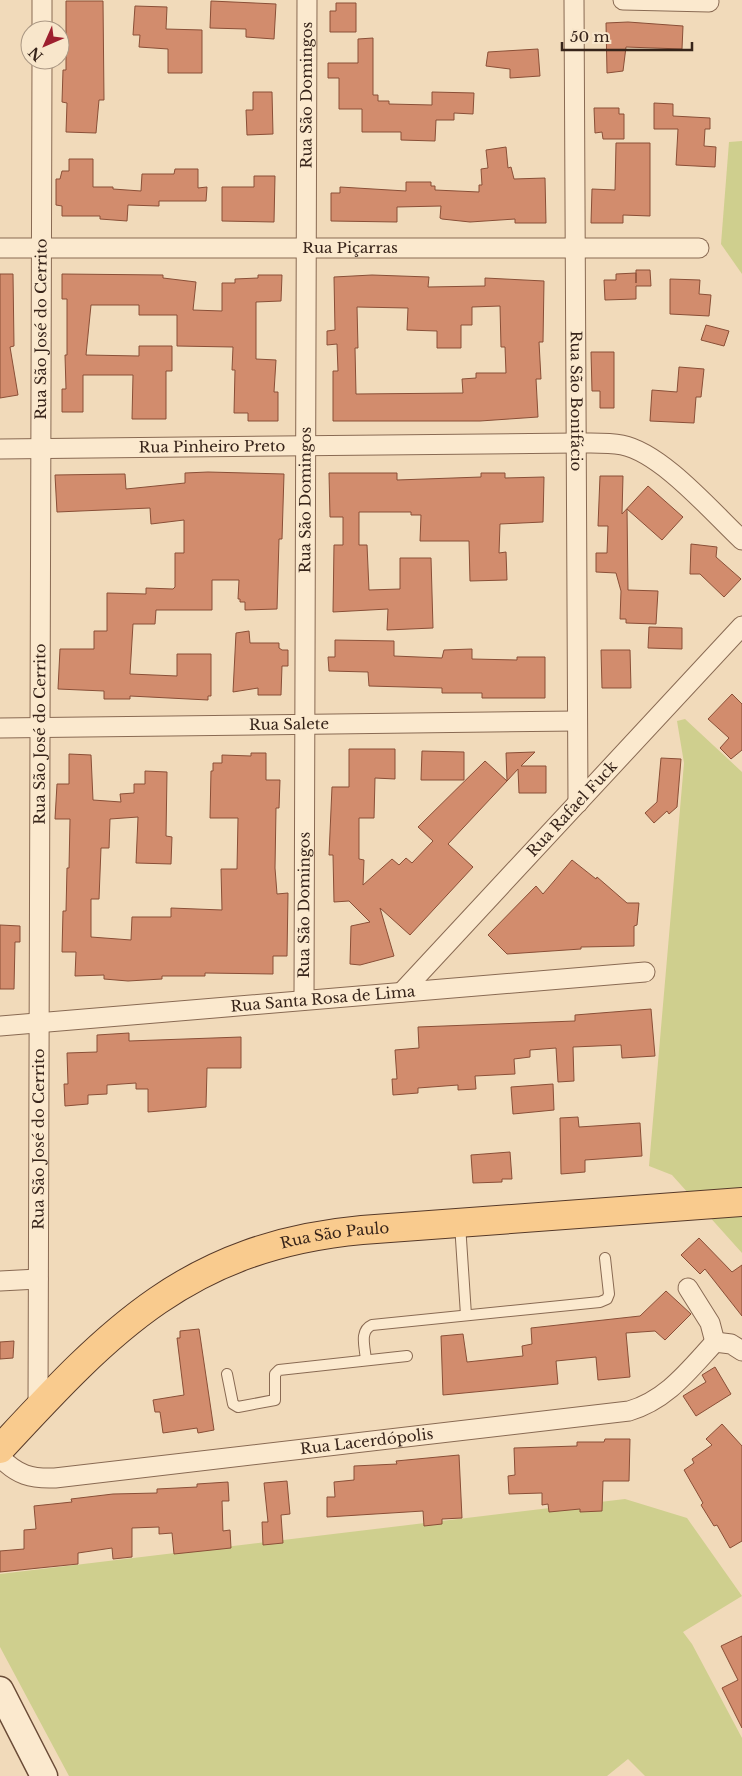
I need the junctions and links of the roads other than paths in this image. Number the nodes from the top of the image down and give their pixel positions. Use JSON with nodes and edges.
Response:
{"nodes":[{"id":1,"x":42,"y":0,"type":"edge"},
{"id":2,"x":307,"y":0,"type":"edge"},
{"id":3,"x":574,"y":0,"type":"edge"},
{"id":4,"x":623,"y":0,"type":"edge"},
{"id":5,"x":709,"y":2,"type":"dead end"},
{"id":6,"x":42,"y":20,"type":"edge"},
{"id":7,"x":42,"y":70,"type":"edge"},
{"id":8,"x":0,"y":248,"type":"edge"},
{"id":9,"x":306,"y":248,"type":"junction"},
{"id":10,"x":575,"y":248,"type":"junction"},
{"id":11,"x":699,"y":248,"type":"dead end"},
{"id":12,"x":41,"y":249,"type":"junction"},
{"id":13,"x":576,"y":443,"type":"junction"},
{"id":14,"x":306,"y":446,"type":"junction"},
{"id":15,"x":0,"y":449,"type":"edge"},
{"id":16,"x":41,"y":450,"type":"junction"},
{"id":17,"x":742,"y":540,"type":"edge"},
{"id":18,"x":742,"y":626,"type":"edge"},
{"id":19,"x":577,"y":721,"type":"junction"},
{"id":20,"x":305,"y":724,"type":"junction"},
{"id":21,"x":40,"y":727,"type":"junction"},
{"id":22,"x":0,"y":728,"type":"edge"},
{"id":23,"x":578,"y":803,"type":"junction"},
{"id":24,"x":645,"y":972,"type":"dead end"},
{"id":25,"x":402,"y":992,"type":"junction"},
{"id":26,"x":304,"y":1000,"type":"junction"},
{"id":27,"x":39,"y":1022,"type":"junction"},
{"id":28,"x":0,"y":1026,"type":"edge"},
{"id":29,"x":742,"y":1202,"type":"edge"},
{"id":30,"x":460,"y":1223,"type":"junction"},
{"id":31,"x":605,"y":1258,"type":"dead end"},
{"id":32,"x":38,"y":1279,"type":"junction"},
{"id":33,"x":0,"y":1280,"type":"edge"},
{"id":34,"x":688,"y":1288,"type":"dead end"},
{"id":35,"x":466,"y":1315,"type":"junction"},
{"id":36,"x":716,"y":1342,"type":"junction"},
{"id":37,"x":742,"y":1351,"type":"edge"},
{"id":38,"x":407,"y":1356,"type":"dead end"},
{"id":39,"x":366,"y":1360,"type":"junction"},
{"id":40,"x":227,"y":1374,"type":"dead end"},
{"id":41,"x":38,"y":1408,"type":"junction"},
{"id":42,"x":0,"y":1449,"type":"edge"},
{"id":43,"x":0,"y":1457,"type":"edge"},
{"id":44,"x":0,"y":1690,"type":"edge"},
{"id":45,"x":44,"y":1776,"type":"edge"}],
"edges":[{"from":1,"to":6,"type":"street"},
{"from":2,"to":9,"type":"street","name":"Rua São Domingos"},
{"from":3,"to":10,"type":"street","name":"Rua São Bonifácio"},
{"from":4,"to":5,"type":"street"},
{"from":7,"to":12,"type":"street","name":"Rua São José do Cerrito"},
{"from":8,"to":12,"type":"street","name":"Rua Piçarras"},
{"from":9,"to":10,"type":"street","name":"Rua Piçarras"},
{"from":9,"to":12,"type":"street","name":"Rua Piçarras"},
{"from":9,"to":14,"type":"street","name":"Rua São Domingos"},
{"from":10,"to":11,"type":"street","name":"Rua Piçarras"},
{"from":10,"to":13,"type":"street","name":"Rua São Bonifácio"},
{"from":12,"to":16,"type":"street","name":"Rua São José do Cerrito"},
{"from":13,"to":14,"type":"street","name":"Rua Pinheiro Preto"},
{"from":13,"to":17,"type":"street","name":"Rua Pinheiro Preto"},
{"from":13,"to":19,"type":"street","name":"Rua São Bonifácio"},
{"from":14,"to":16,"type":"street","name":"Rua Pinheiro Preto"},
{"from":14,"to":20,"type":"street","name":"Rua São Domingos"},
{"from":15,"to":16,"type":"street","name":"Rua Pinheiro Preto"},
{"from":16,"to":21,"type":"street","name":"Rua São José do Cerrito"},
{"from":18,"to":23,"type":"street","name":"Rua Rafael Fuck"},
{"from":19,"to":20,"type":"street","name":"Rua Salete"},
{"from":19,"to":23,"type":"street","name":"Rua São Bonifácio"},
{"from":20,"to":21,"type":"street","name":"Rua Salete"},
{"from":20,"to":26,"type":"street","name":"Rua São Domingos"},
{"from":21,"to":22,"type":"street","name":"Rua Salete"},
{"from":21,"to":27,"type":"street","name":"Rua São José do Cerrito"},
{"from":23,"to":25,"type":"street","name":"Rua Rafael Fuck"},
{"from":24,"to":25,"type":"street","name":"Rua Santa Rosa de Lima"},
{"from":25,"to":26,"type":"street","name":"Rua Santa Rosa de Lima"},
{"from":26,"to":27,"type":"street","name":"Rua Santa Rosa de Lima"},
{"from":27,"to":28,"type":"street","name":"Rua Santa Rosa de Lima"},
{"from":27,"to":32,"type":"street","name":"Rua São José do Cerrito"},
{"from":29,"to":30,"type":"main road","name":"Rua São Paulo"},
{"from":30,"to":35,"type":"lane"},
{"from":30,"to":41,"type":"main road","name":"Rua São Paulo"},
{"from":31,"to":35,"type":"lane"},
{"from":32,"to":33,"type":"street"},
{"from":32,"to":41,"type":"street","name":"Rua São José do Cerrito"},
{"from":34,"to":36,"type":"street"},
{"from":35,"to":39,"type":"lane"},
{"from":36,"to":37,"type":"street"},
{"from":36,"to":43,"type":"street","name":"Rua Lacerdópolis"},
{"from":38,"to":39,"type":"lane"},
{"from":39,"to":40,"type":"lane"},
{"from":41,"to":42,"type":"main road","name":"Rua São Paulo"},
{"from":44,"to":45,"type":"street"}]}
